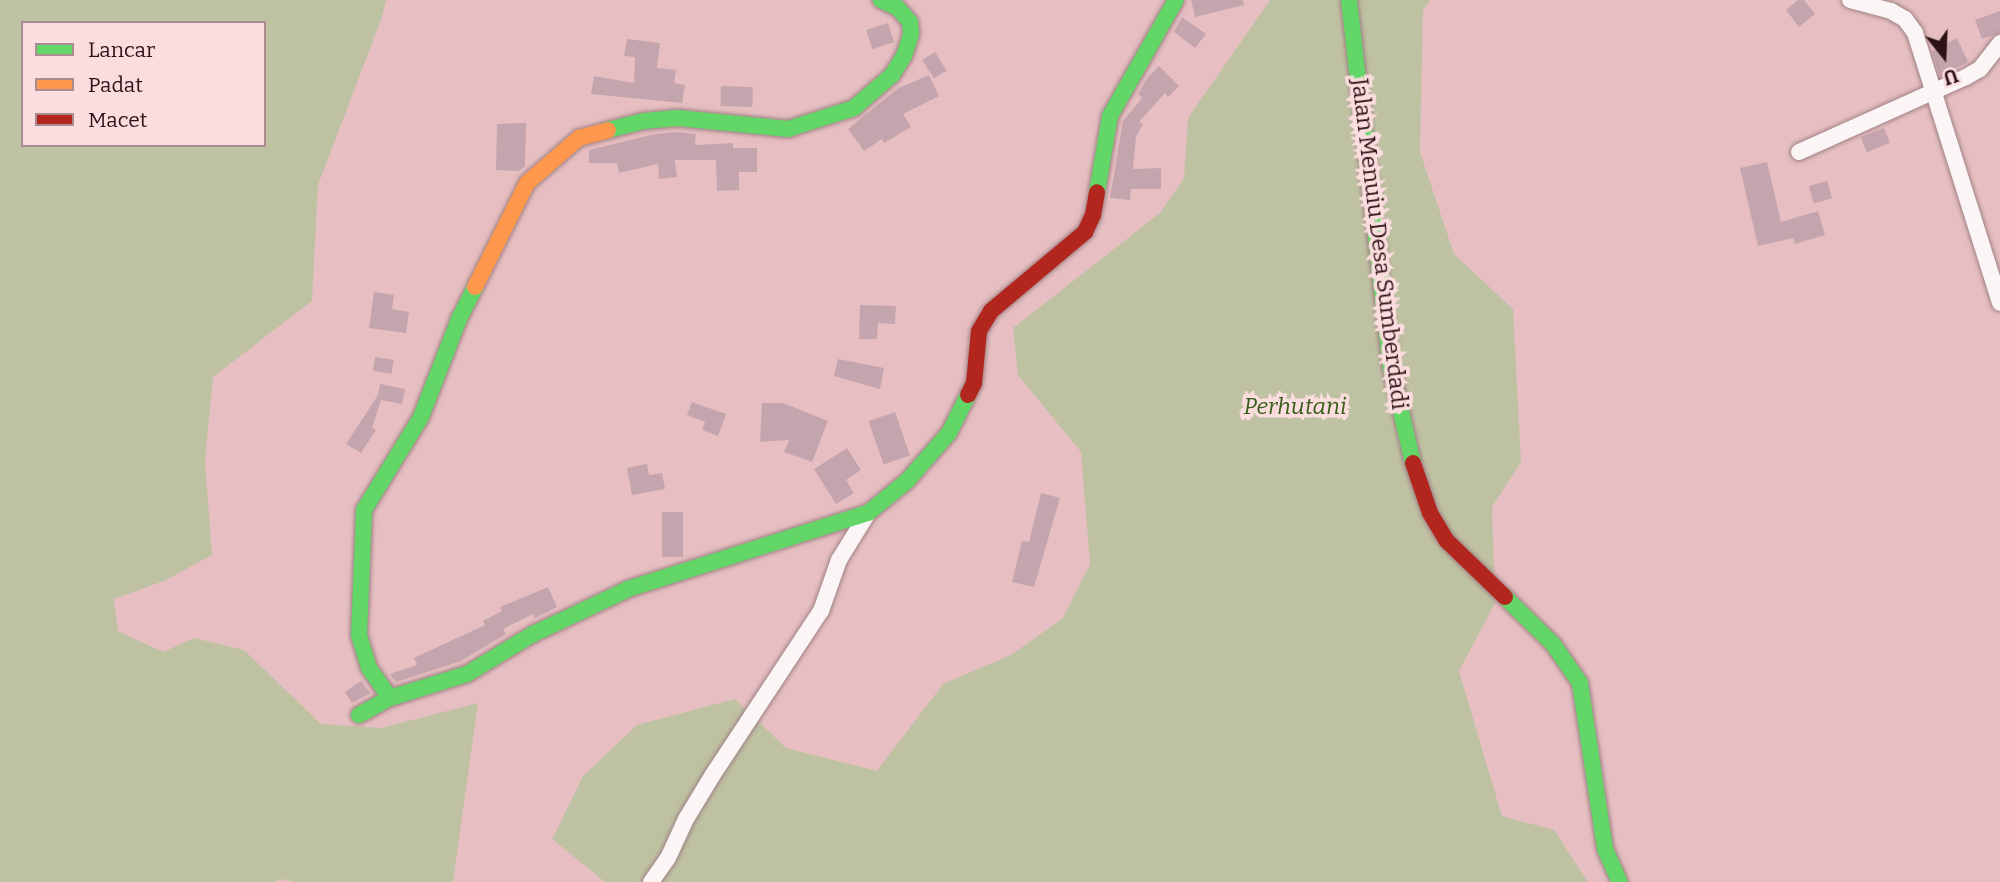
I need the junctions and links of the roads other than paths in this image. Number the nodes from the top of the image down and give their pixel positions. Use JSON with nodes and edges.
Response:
{"nodes":[{"id":1,"x":881,"y":0,"type":"edge"},
{"id":2,"x":1176,"y":0,"type":"edge"},
{"id":3,"x":1349,"y":0,"type":"edge"},
{"id":4,"x":1850,"y":0,"type":"edge"},
{"id":5,"x":2000,"y":43,"type":"edge"},
{"id":6,"x":1933,"y":91,"type":"junction"},
{"id":7,"x":1799,"y":152,"type":"dead end"},
{"id":8,"x":2000,"y":303,"type":"edge"},
{"id":9,"x":868,"y":513,"type":"junction"},
{"id":10,"x":390,"y":698,"type":"junction"},
{"id":11,"x":359,"y":715,"type":"dead end"},
{"id":12,"x":651,"y":882,"type":"edge"},
{"id":13,"x":1620,"y":882,"type":"edge"}],
"edges":[{"from":1,"to":10,"type":"street"},
{"from":2,"to":9,"type":"street"},
{"from":3,"to":13,"type":"street","name":"Jalan Menuiu Desa Sumberdadi"},
{"from":4,"to":6,"type":"street"},
{"from":5,"to":6,"type":"street"},
{"from":6,"to":7,"type":"street"},
{"from":6,"to":8,"type":"street"},
{"from":9,"to":10,"type":"street"},
{"from":9,"to":12,"type":"street"},
{"from":10,"to":11,"type":"street"}]}
